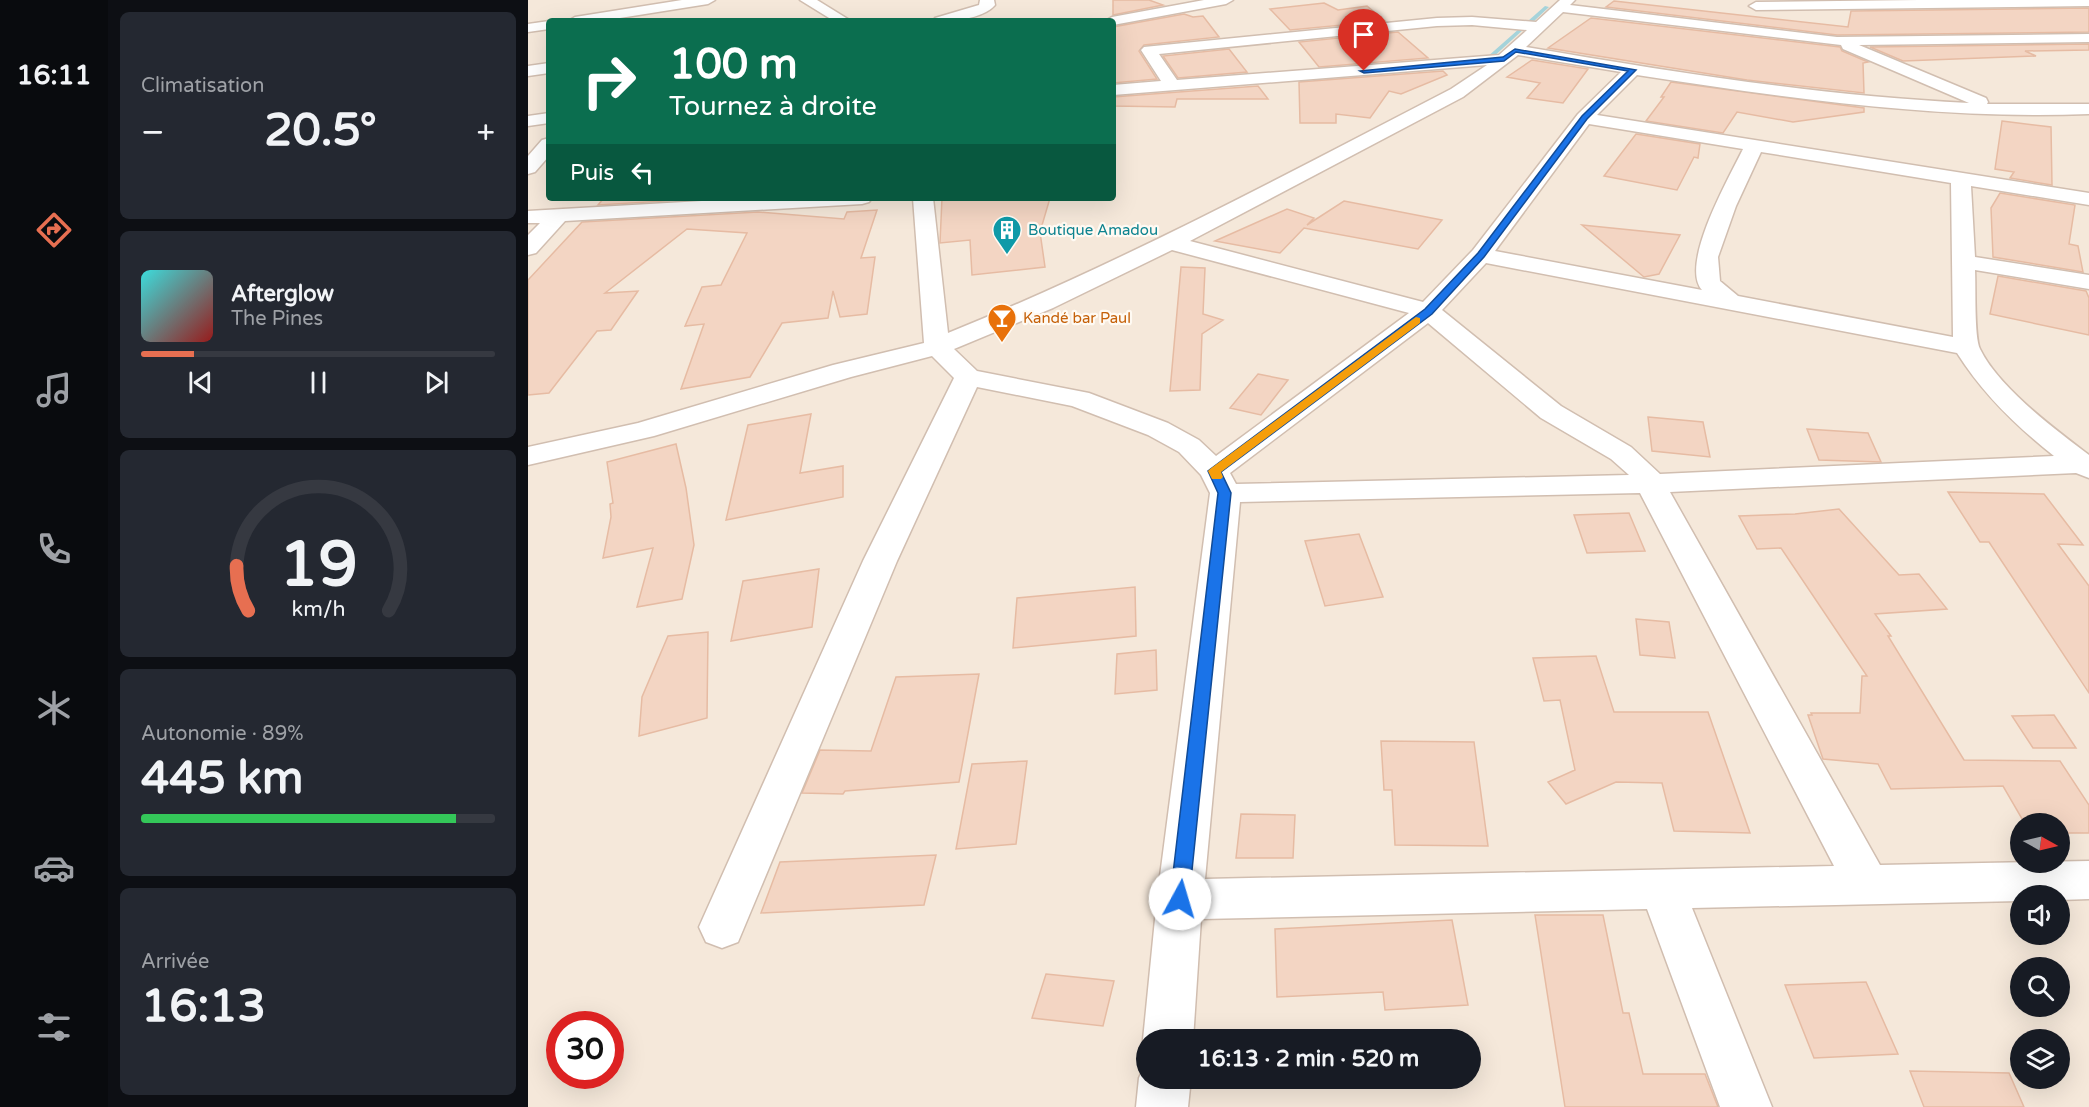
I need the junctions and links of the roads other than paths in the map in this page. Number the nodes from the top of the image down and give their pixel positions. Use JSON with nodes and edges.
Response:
{"nodes":[{"id":1,"x":708,"y":0,"type":"edge"},
{"id":2,"x":807,"y":0,"type":"edge"},
{"id":3,"x":987,"y":0,"type":"edge"},
{"id":4,"x":1226,"y":0,"type":"edge"},
{"id":5,"x":2052,"y":1,"type":"edge"},
{"id":6,"x":2089,"y":2,"type":"edge"},
{"id":7,"x":1559,"y":3,"type":"edge"},
{"id":8,"x":1749,"y":3,"type":"edge"},
{"id":9,"x":1932,"y":4,"type":"junction"},
{"id":10,"x":1952,"y":16,"type":"dead end"},
{"id":11,"x":594,"y":18,"type":"edge"},
{"id":12,"x":838,"y":18,"type":"edge"},
{"id":13,"x":950,"y":18,"type":"edge"},
{"id":14,"x":1116,"y":20,"type":"edge"},
{"id":15,"x":546,"y":25,"type":"edge"},
{"id":16,"x":1540,"y":27,"type":"junction"},
{"id":17,"x":1972,"y":27,"type":"dead end"},
{"id":18,"x":528,"y":28,"type":"edge"},
{"id":19,"x":2047,"y":38,"type":"junction"},
{"id":20,"x":2089,"y":38,"type":"edge"},
{"id":21,"x":1991,"y":39,"type":"junction"},
{"id":22,"x":1837,"y":41,"type":"junction"},
{"id":23,"x":1510,"y":55,"type":"junction"},
{"id":24,"x":2079,"y":55,"type":"dead end"},
{"id":25,"x":546,"y":68,"type":"edge"},
{"id":26,"x":1633,"y":70,"type":"junction"},
{"id":27,"x":528,"y":71,"type":"edge"},
{"id":28,"x":1172,"y":86,"type":"junction"},
{"id":29,"x":1116,"y":90,"type":"edge"},
{"id":30,"x":2089,"y":109,"type":"edge"},
{"id":31,"x":2001,"y":111,"type":"junction"},
{"id":32,"x":1584,"y":118,"type":"junction"},
{"id":33,"x":1754,"y":146,"type":"junction"},
{"id":34,"x":546,"y":147,"type":"edge"},
{"id":35,"x":528,"y":168,"type":"edge"},
{"id":36,"x":1961,"y":179,"type":"junction"},
{"id":37,"x":2089,"y":199,"type":"edge"},
{"id":38,"x":753,"y":201,"type":"edge"},
{"id":39,"x":922,"y":201,"type":"edge"},
{"id":40,"x":681,"y":203,"type":"edge"},
{"id":41,"x":559,"y":215,"type":"junction"},
{"id":42,"x":528,"y":217,"type":"edge"},
{"id":43,"x":1170,"y":243,"type":"junction"},
{"id":44,"x":528,"y":248,"type":"edge"},
{"id":45,"x":1481,"y":255,"type":"junction"},
{"id":46,"x":1965,"y":262,"type":"junction"},
{"id":47,"x":2089,"y":282,"type":"edge"},
{"id":48,"x":1731,"y":303,"type":"junction"},
{"id":49,"x":1428,"y":311,"type":"junction"},
{"id":50,"x":937,"y":347,"type":"junction"},
{"id":51,"x":1966,"y":347,"type":"junction"},
{"id":52,"x":968,"y":377,"type":"junction"},
{"id":53,"x":528,"y":456,"type":"edge"},
{"id":54,"x":2085,"y":467,"type":"edge"},
{"id":55,"x":1219,"y":482,"type":"junction"},
{"id":56,"x":1652,"y":484,"type":"junction"},
{"id":57,"x":2089,"y":880,"type":"edge"},
{"id":58,"x":1868,"y":886,"type":"junction"},
{"id":59,"x":1662,"y":890,"type":"junction"},
{"id":60,"x":1180,"y":899,"type":"junction"},
{"id":61,"x":722,"y":927,"type":"dead end"},
{"id":62,"x":1169,"y":1029,"type":"edge"},
{"id":63,"x":1163,"y":1089,"type":"edge"},
{"id":64,"x":1162,"y":1107,"type":"edge"},
{"id":65,"x":1746,"y":1107,"type":"edge"}],
"edges":[{"from":1,"to":11,"type":"street"},
{"from":2,"to":12,"type":"street"},
{"from":3,"to":13,"type":"street"},
{"from":4,"to":14,"type":"street"},
{"from":5,"to":6,"type":"street"},
{"from":5,"to":9,"type":"street"},
{"from":7,"to":16,"type":"street"},
{"from":7,"to":22,"type":"street"},
{"from":8,"to":9,"type":"street"},
{"from":8,"to":22,"type":"street"},
{"from":9,"to":10,"type":"street"},
{"from":15,"to":18,"type":"street"},
{"from":16,"to":23,"type":"street"},
{"from":16,"to":28,"type":"street"},
{"from":17,"to":21,"type":"street"},
{"from":19,"to":20,"type":"street"},
{"from":19,"to":21,"type":"street"},
{"from":19,"to":24,"type":"street"},
{"from":21,"to":22,"type":"street"},
{"from":22,"to":31,"type":"street"},
{"from":23,"to":26,"type":"street"},
{"from":23,"to":28,"type":"street"},
{"from":23,"to":43,"type":"street"},
{"from":25,"to":27,"type":"street"},
{"from":26,"to":31,"type":"street"},
{"from":26,"to":32,"type":"street"},
{"from":28,"to":29,"type":"street"},
{"from":30,"to":31,"type":"street"},
{"from":32,"to":33,"type":"street"},
{"from":32,"to":45,"type":"street"},
{"from":33,"to":36,"type":"street"},
{"from":33,"to":48,"type":"street"},
{"from":34,"to":35,"type":"street"},
{"from":36,"to":37,"type":"street"},
{"from":36,"to":46,"type":"street"},
{"from":38,"to":40,"type":"street"},
{"from":39,"to":50,"type":"street"},
{"from":40,"to":41,"type":"street"},
{"from":41,"to":42,"type":"street"},
{"from":41,"to":44,"type":"street"},
{"from":43,"to":49,"type":"street"},
{"from":43,"to":50,"type":"street"},
{"from":45,"to":48,"type":"street"},
{"from":45,"to":49,"type":"street"},
{"from":46,"to":47,"type":"street"},
{"from":46,"to":51,"type":"street"},
{"from":48,"to":51,"type":"street"},
{"from":49,"to":55,"type":"street"},
{"from":49,"to":56,"type":"street"},
{"from":50,"to":52,"type":"street"},
{"from":50,"to":53,"type":"street"},
{"from":51,"to":54,"type":"street"},
{"from":52,"to":55,"type":"street"},
{"from":52,"to":61,"type":"street"},
{"from":54,"to":56,"type":"street"},
{"from":55,"to":56,"type":"street"},
{"from":55,"to":60,"type":"street"},
{"from":56,"to":58,"type":"street"},
{"from":57,"to":58,"type":"street"},
{"from":58,"to":59,"type":"street"},
{"from":59,"to":60,"type":"street"},
{"from":59,"to":65,"type":"street"},
{"from":60,"to":62,"type":"street"},
{"from":63,"to":64,"type":"street"}]}
